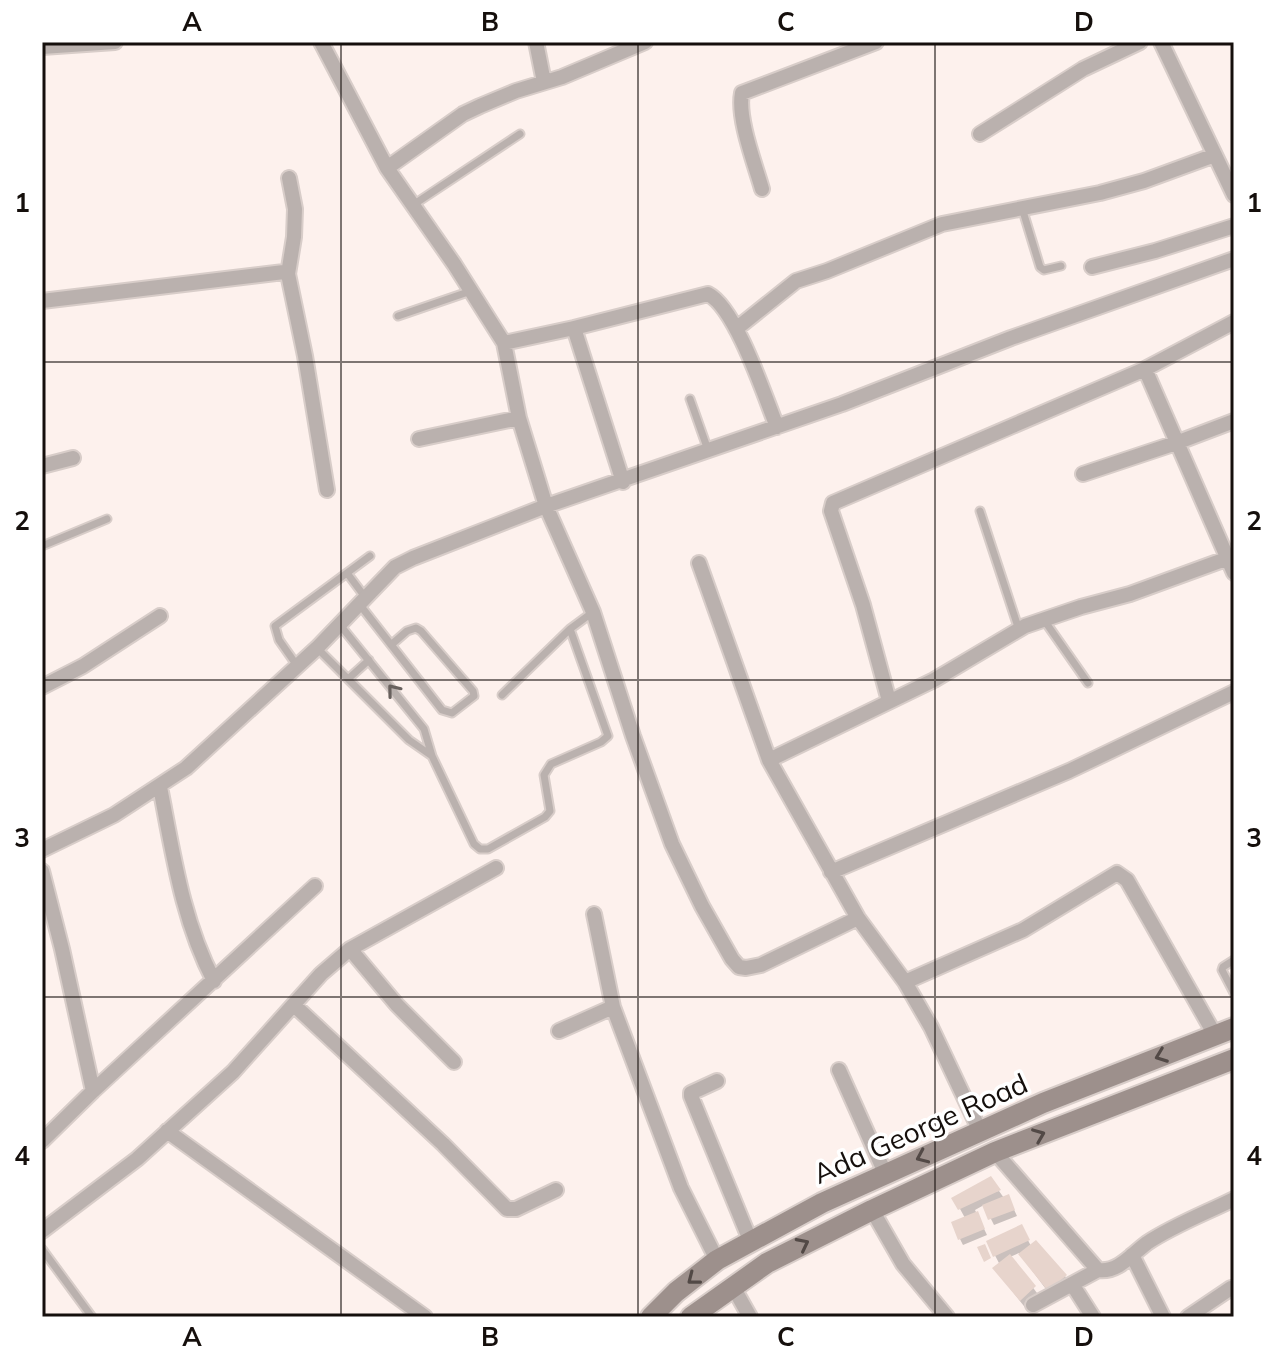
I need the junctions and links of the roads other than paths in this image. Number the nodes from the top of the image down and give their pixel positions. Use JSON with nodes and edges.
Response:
{"nodes":[{"id":1,"x":115,"y":42,"type":"edge"},
{"id":2,"x":321,"y":42,"type":"edge"},
{"id":3,"x":536,"y":42,"type":"edge"},
{"id":4,"x":645,"y":42,"type":"edge"},
{"id":5,"x":876,"y":42,"type":"edge"},
{"id":6,"x":1140,"y":42,"type":"edge"},
{"id":7,"x":1161,"y":42,"type":"edge"},
{"id":8,"x":42,"y":47,"type":"edge"},
{"id":9,"x":544,"y":82,"type":"junction"},
{"id":10,"x":520,"y":134,"type":"dead end"},
{"id":11,"x":980,"y":134,"type":"dead end"},
{"id":12,"x":1215,"y":155,"type":"junction"},
{"id":13,"x":387,"y":168,"type":"junction"},
{"id":14,"x":289,"y":178,"type":"dead end"},
{"id":15,"x":762,"y":189,"type":"dead end"},
{"id":16,"x":1234,"y":195,"type":"edge"},
{"id":17,"x":413,"y":205,"type":"junction"},
{"id":18,"x":1022,"y":208,"type":"junction"},
{"id":19,"x":1234,"y":226,"type":"edge"},
{"id":20,"x":1234,"y":259,"type":"edge"},
{"id":21,"x":1061,"y":266,"type":"dead end"},
{"id":22,"x":1092,"y":267,"type":"dead end"},
{"id":23,"x":288,"y":274,"type":"junction"},
{"id":24,"x":471,"y":291,"type":"junction"},
{"id":25,"x":42,"y":301,"type":"edge"},
{"id":26,"x":398,"y":316,"type":"dead end"},
{"id":27,"x":1234,"y":322,"type":"edge"},
{"id":28,"x":574,"y":328,"type":"junction"},
{"id":29,"x":736,"y":329,"type":"junction"},
{"id":30,"x":504,"y":343,"type":"junction"},
{"id":31,"x":1145,"y":369,"type":"junction"},
{"id":32,"x":690,"y":399,"type":"dead end"},
{"id":33,"x":519,"y":418,"type":"junction"},
{"id":34,"x":1234,"y":421,"type":"edge"},
{"id":35,"x":777,"y":427,"type":"junction"},
{"id":36,"x":419,"y":439,"type":"dead end"},
{"id":37,"x":1176,"y":443,"type":"junction"},
{"id":38,"x":708,"y":452,"type":"junction"},
{"id":39,"x":73,"y":458,"type":"dead end"},
{"id":40,"x":42,"y":466,"type":"edge"},
{"id":41,"x":1083,"y":474,"type":"dead end"},
{"id":42,"x":623,"y":482,"type":"junction"},
{"id":43,"x":327,"y":490,"type":"dead end"},
{"id":44,"x":546,"y":506,"type":"junction"},
{"id":45,"x":980,"y":511,"type":"dead end"},
{"id":46,"x":107,"y":519,"type":"dead end"},
{"id":47,"x":42,"y":546,"type":"edge"},
{"id":48,"x":370,"y":556,"type":"dead end"},
{"id":49,"x":1230,"y":557,"type":"edge"},
{"id":50,"x":699,"y":563,"type":"dead end"},
{"id":51,"x":347,"y":573,"type":"junction"},
{"id":52,"x":1234,"y":573,"type":"edge"},
{"id":53,"x":363,"y":601,"type":"junction"},
{"id":54,"x":593,"y":612,"type":"junction"},
{"id":55,"x":160,"y":616,"type":"dead end"},
{"id":56,"x":1043,"y":618,"type":"junction"},
{"id":57,"x":340,"y":625,"type":"junction"},
{"id":58,"x":570,"y":629,"type":"junction"},
{"id":59,"x":1019,"y":630,"type":"junction"},
{"id":60,"x":391,"y":645,"type":"junction"},
{"id":61,"x":317,"y":648,"type":"junction"},
{"id":62,"x":369,"y":660,"type":"junction"},
{"id":63,"x":298,"y":667,"type":"junction"},
{"id":64,"x":348,"y":679,"type":"junction"},
{"id":65,"x":1088,"y":683,"type":"dead end"},
{"id":66,"x":42,"y":687,"type":"edge"},
{"id":67,"x":1234,"y":692,"type":"edge"},
{"id":68,"x":502,"y":695,"type":"dead end"},
{"id":69,"x":889,"y":701,"type":"junction"},
{"id":70,"x":415,"y":718,"type":"junction"},
{"id":71,"x":401,"y":731,"type":"junction"},
{"id":72,"x":432,"y":756,"type":"junction"},
{"id":73,"x":769,"y":760,"type":"junction"},
{"id":74,"x":160,"y":787,"type":"junction"},
{"id":75,"x":42,"y":850,"type":"edge"},
{"id":76,"x":496,"y":868,"type":"dead end"},
{"id":77,"x":42,"y":871,"type":"edge"},
{"id":78,"x":831,"y":872,"type":"junction"},
{"id":79,"x":315,"y":886,"type":"dead end"},
{"id":80,"x":594,"y":914,"type":"dead end"},
{"id":81,"x":858,"y":918,"type":"junction"},
{"id":82,"x":350,"y":949,"type":"junction"},
{"id":83,"x":1234,"y":960,"type":"edge"},
{"id":84,"x":214,"y":981,"type":"junction"},
{"id":85,"x":905,"y":982,"type":"junction"},
{"id":86,"x":1234,"y":993,"type":"edge"},
{"id":87,"x":294,"y":1005,"type":"junction"},
{"id":88,"x":613,"y":1007,"type":"junction"},
{"id":89,"x":559,"y":1031,"type":"dead end"},
{"id":90,"x":1225,"y":1032,"type":"edge"},
{"id":91,"x":1234,"y":1059,"type":"edge"},
{"id":92,"x":454,"y":1062,"type":"dead end"},
{"id":93,"x":839,"y":1070,"type":"dead end"},
{"id":94,"x":717,"y":1081,"type":"dead end"},
{"id":95,"x":93,"y":1091,"type":"junction"},
{"id":96,"x":167,"y":1131,"type":"junction"},
{"id":97,"x":980,"y":1131,"type":"junction"},
{"id":98,"x":42,"y":1141,"type":"edge"},
{"id":99,"x":995,"y":1152,"type":"junction"},
{"id":100,"x":885,"y":1173,"type":"junction"},
{"id":101,"x":556,"y":1190,"type":"dead end"},
{"id":102,"x":1234,"y":1199,"type":"edge"},
{"id":103,"x":872,"y":1210,"type":"junction"},
{"id":104,"x":42,"y":1231,"type":"edge"},
{"id":105,"x":750,"y":1240,"type":"junction"},
{"id":106,"x":42,"y":1249,"type":"edge"},
{"id":107,"x":1132,"y":1255,"type":"junction"},
{"id":108,"x":717,"y":1260,"type":"junction"},
{"id":109,"x":1098,"y":1270,"type":"junction"},
{"id":110,"x":1072,"y":1284,"type":"junction"},
{"id":111,"x":732,"y":1285,"type":"junction"},
{"id":112,"x":1231,"y":1288,"type":"dead end"},
{"id":113,"x":1033,"y":1305,"type":"dead end"},
{"id":114,"x":92,"y":1317,"type":"edge"},
{"id":115,"x":425,"y":1317,"type":"edge"},
{"id":116,"x":651,"y":1317,"type":"edge"},
{"id":117,"x":691,"y":1317,"type":"edge"},
{"id":118,"x":750,"y":1317,"type":"edge"},
{"id":119,"x":947,"y":1317,"type":"edge"},
{"id":120,"x":1093,"y":1317,"type":"edge"},
{"id":121,"x":1163,"y":1317,"type":"edge"},
{"id":122,"x":1188,"y":1317,"type":"edge"}],
"edges":[{"from":1,"to":8,"type":"street"},
{"from":2,"to":13,"type":"street"},
{"from":3,"to":9,"type":"street"},
{"from":4,"to":9,"type":"street"},
{"from":5,"to":15,"type":"street"},
{"from":6,"to":11,"type":"street"},
{"from":7,"to":12,"type":"street"},
{"from":9,"to":13,"type":"street"},
{"from":10,"to":17,"type":"lane"},
{"from":12,"to":16,"type":"street"},
{"from":12,"to":18,"type":"street"},
{"from":13,"to":17,"type":"street"},
{"from":14,"to":23,"type":"street"},
{"from":17,"to":24,"type":"street"},
{"from":18,"to":21,"type":"lane"},
{"from":18,"to":29,"type":"street"},
{"from":19,"to":22,"type":"street"},
{"from":20,"to":35,"type":"street"},
{"from":23,"to":25,"type":"street"},
{"from":23,"to":43,"type":"street"},
{"from":24,"to":26,"type":"lane"},
{"from":24,"to":30,"type":"street"},
{"from":27,"to":31,"type":"street"},
{"from":28,"to":29,"type":"street"},
{"from":28,"to":30,"type":"street"},
{"from":28,"to":42,"type":"street"},
{"from":29,"to":35,"type":"street"},
{"from":30,"to":33,"type":"street"},
{"from":31,"to":37,"type":"street"},
{"from":31,"to":69,"type":"street"},
{"from":32,"to":38,"type":"lane"},
{"from":33,"to":36,"type":"street"},
{"from":33,"to":44,"type":"street"},
{"from":34,"to":37,"type":"street"},
{"from":35,"to":38,"type":"street"},
{"from":37,"to":41,"type":"street"},
{"from":37,"to":49,"type":"street"},
{"from":38,"to":42,"type":"street"},
{"from":39,"to":40,"type":"street"},
{"from":42,"to":44,"type":"street"},
{"from":44,"to":53,"type":"street"},
{"from":44,"to":54,"type":"street"},
{"from":45,"to":59,"type":"lane"},
{"from":46,"to":47,"type":"lane"},
{"from":48,"to":51,"type":"lane"},
{"from":49,"to":52,"type":"street"},
{"from":49,"to":56,"type":"street"},
{"from":50,"to":73,"type":"street"},
{"from":51,"to":53,"type":"lane"},
{"from":51,"to":63,"type":"lane"},
{"from":53,"to":57,"type":"street"},
{"from":53,"to":60,"type":"lane"},
{"from":54,"to":58,"type":"lane"},
{"from":54,"to":81,"type":"street"},
{"from":55,"to":66,"type":"street"},
{"from":56,"to":59,"type":"street"},
{"from":56,"to":65,"type":"lane"},
{"from":57,"to":61,"type":"street"},
{"from":57,"to":62,"type":"lane"},
{"from":58,"to":68,"type":"lane"},
{"from":58,"to":72,"type":"lane"},
{"from":59,"to":69,"type":"street"},
{"from":60,"to":60,"type":"lane"},
{"from":61,"to":63,"type":"street"},
{"from":61,"to":64,"type":"lane"},
{"from":62,"to":64,"type":"lane"},
{"from":70,"to":62,"type":"lane","one_way":true},
{"from":63,"to":74,"type":"street"},
{"from":64,"to":71,"type":"lane"},
{"from":67,"to":78,"type":"street"},
{"from":69,"to":73,"type":"street"},
{"from":70,"to":71,"type":"lane"},
{"from":70,"to":72,"type":"lane"},
{"from":71,"to":72,"type":"lane"},
{"from":73,"to":78,"type":"street"},
{"from":74,"to":75,"type":"street"},
{"from":74,"to":84,"type":"street"},
{"from":76,"to":82,"type":"street"},
{"from":77,"to":95,"type":"street"},
{"from":78,"to":81,"type":"street"},
{"from":79,"to":84,"type":"street"},
{"from":80,"to":88,"type":"street"},
{"from":81,"to":85,"type":"street"},
{"from":82,"to":87,"type":"street"},
{"from":82,"to":92,"type":"street"},
{"from":83,"to":86,"type":"lane"},
{"from":84,"to":95,"type":"street"},
{"from":85,"to":90,"type":"street"},
{"from":85,"to":97,"type":"street"},
{"from":87,"to":96,"type":"street"},
{"from":87,"to":101,"type":"street"},
{"from":88,"to":89,"type":"street"},
{"from":88,"to":108,"type":"street"},
{"from":90,"to":97,"type":"main road","name":"Ada George Road","one_way":true},
{"from":99,"to":91,"type":"main road","name":"Ada George Road","one_way":true},
{"from":93,"to":100,"type":"street"},
{"from":94,"to":105,"type":"street"},
{"from":95,"to":98,"type":"street"},
{"from":96,"to":104,"type":"street"},
{"from":96,"to":115,"type":"street"},
{"from":97,"to":100,"type":"main road","name":"Ada George Road","one_way":true},
{"from":99,"to":103,"type":"main road","name":"Ada George Road"},
{"from":99,"to":109,"type":"street"},
{"from":100,"to":105,"type":"main road","name":"Ada George Road"},
{"from":102,"to":107,"type":"street"},
{"from":111,"to":103,"type":"main road","name":"Ada George Road","one_way":true},
{"from":103,"to":119,"type":"street"},
{"from":105,"to":108,"type":"main road","name":"Ada George Road"},
{"from":106,"to":114,"type":"lane"},
{"from":107,"to":109,"type":"street"},
{"from":107,"to":121,"type":"street"},
{"from":108,"to":116,"type":"main road","name":"Ada George Road","one_way":true},
{"from":109,"to":110,"type":"street"},
{"from":110,"to":113,"type":"street"},
{"from":110,"to":120,"type":"street"},
{"from":111,"to":117,"type":"main road","name":"Ada George Road"},
{"from":111,"to":118,"type":"street"},
{"from":112,"to":122,"type":"street"}]}
